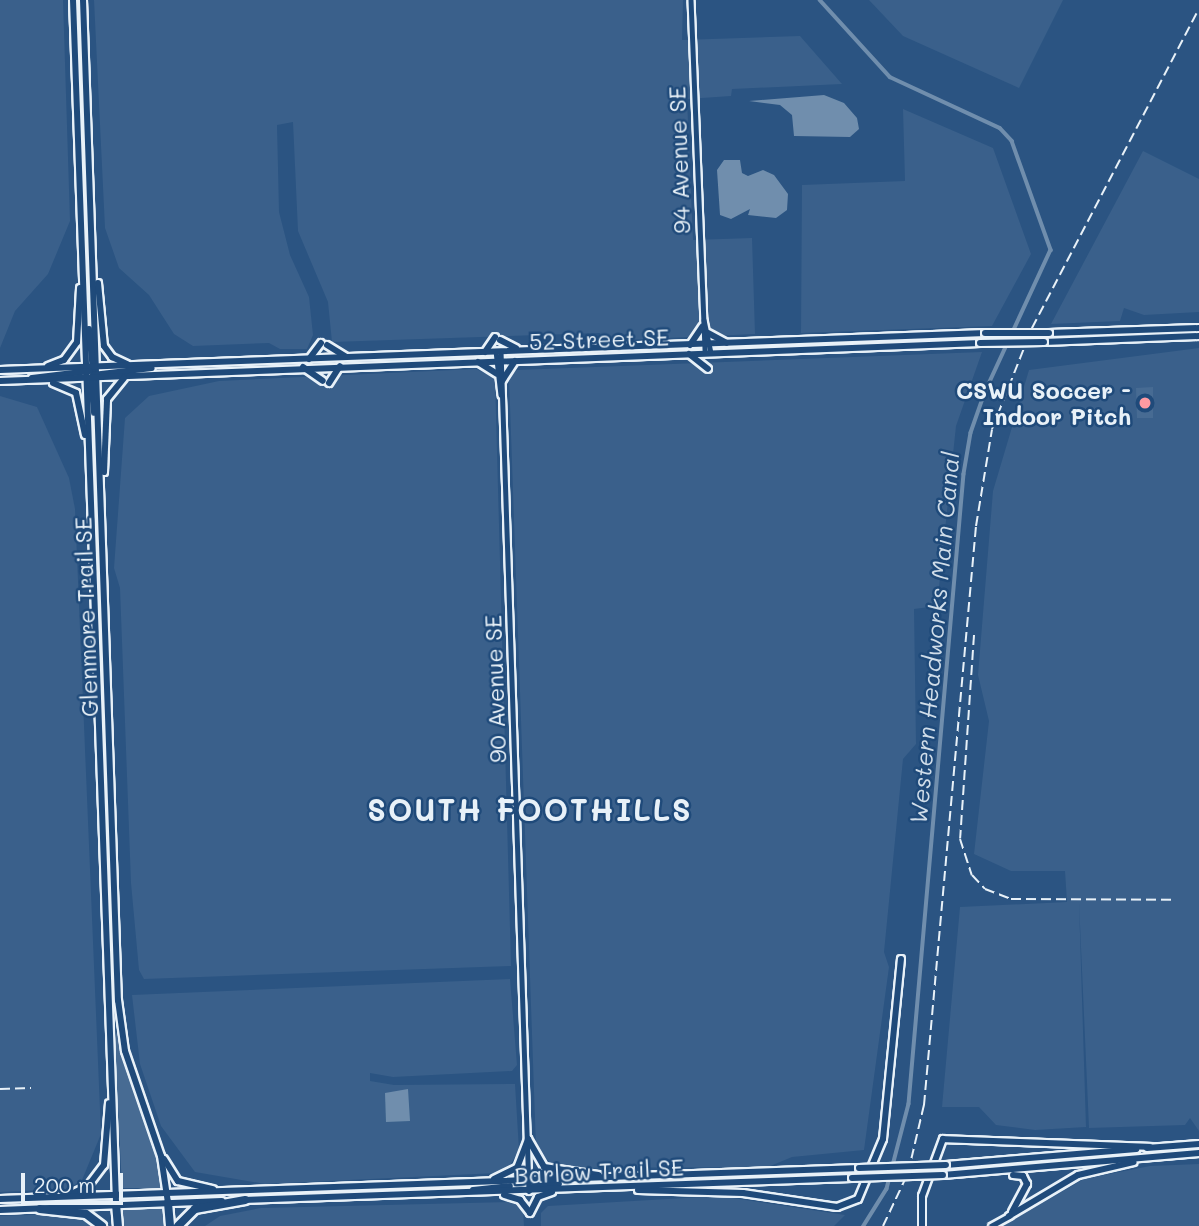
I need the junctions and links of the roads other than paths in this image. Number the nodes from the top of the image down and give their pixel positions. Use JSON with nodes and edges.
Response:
{"nodes":[{"id":1,"x":73,"y":0,"type":"edge"},
{"id":2,"x":83,"y":0,"type":"edge"},
{"id":3,"x":691,"y":0,"type":"edge"},
{"id":4,"x":92,"y":237,"type":"junction"},
{"id":5,"x":83,"y":261,"type":"junction"},
{"id":6,"x":704,"y":319,"type":"junction"},
{"id":7,"x":702,"y":327,"type":"junction"},
{"id":8,"x":1199,"y":328,"type":"edge"},
{"id":9,"x":708,"y":333,"type":"junction"},
{"id":10,"x":1199,"y":336,"type":"edge"},
{"id":11,"x":728,"y":344,"type":"junction"},
{"id":12,"x":690,"y":345,"type":"junction"},
{"id":13,"x":707,"y":349,"type":"junction"},
{"id":14,"x":521,"y":350,"type":"junction"},
{"id":15,"x":498,"y":351,"type":"junction"},
{"id":16,"x":485,"y":352,"type":"junction"},
{"id":17,"x":688,"y":353,"type":"junction"},
{"id":18,"x":348,"y":358,"type":"junction"},
{"id":19,"x":309,"y":359,"type":"junction"},
{"id":20,"x":473,"y":360,"type":"junction"},
{"id":21,"x":498,"y":360,"type":"junction"},
{"id":22,"x":516,"y":360,"type":"junction"},
{"id":23,"x":160,"y":365,"type":"junction"},
{"id":24,"x":132,"y":366,"type":"junction"},
{"id":25,"x":302,"y":366,"type":"junction"},
{"id":26,"x":340,"y":366,"type":"junction"},
{"id":27,"x":37,"y":369,"type":"junction"},
{"id":28,"x":708,"y":369,"type":"dead end"},
{"id":29,"x":0,"y":370,"type":"edge"},
{"id":30,"x":92,"y":373,"type":"junction"},
{"id":31,"x":497,"y":374,"type":"junction"},
{"id":32,"x":125,"y":378,"type":"junction"},
{"id":33,"x":23,"y":381,"type":"junction"},
{"id":34,"x":34,"y":381,"type":"junction"},
{"id":35,"x":502,"y":381,"type":"junction"},
{"id":36,"x":0,"y":382,"type":"edge"},
{"id":37,"x":502,"y":396,"type":"junction"},
{"id":38,"x":91,"y":495,"type":"junction"},
{"id":39,"x":102,"y":513,"type":"junction"},
{"id":40,"x":901,"y":959,"type":"dead end"},
{"id":41,"x":111,"y":1072,"type":"junction"},
{"id":42,"x":528,"y":1139,"type":"junction"},
{"id":43,"x":157,"y":1142,"type":"junction"},
{"id":44,"x":1199,"y":1144,"type":"edge"},
{"id":45,"x":1150,"y":1147,"type":"junction"},
{"id":46,"x":1199,"y":1154,"type":"edge"},
{"id":47,"x":979,"y":1174,"type":"junction"},
{"id":48,"x":624,"y":1177,"type":"junction"},
{"id":49,"x":578,"y":1179,"type":"junction"},
{"id":50,"x":529,"y":1181,"type":"junction"},
{"id":51,"x":462,"y":1184,"type":"junction"},
{"id":52,"x":605,"y":1188,"type":"junction"},
{"id":53,"x":563,"y":1189,"type":"junction"},
{"id":54,"x":529,"y":1191,"type":"junction"},
{"id":55,"x":240,"y":1192,"type":"junction"},
{"id":56,"x":485,"y":1193,"type":"junction"},
{"id":57,"x":440,"y":1195,"type":"junction"},
{"id":58,"x":51,"y":1197,"type":"junction"},
{"id":59,"x":117,"y":1198,"type":"junction"},
{"id":60,"x":167,"y":1198,"type":"junction"},
{"id":61,"x":0,"y":1199,"type":"edge"},
{"id":62,"x":246,"y":1200,"type":"junction"},
{"id":63,"x":40,"y":1209,"type":"junction"},
{"id":64,"x":0,"y":1210,"type":"edge"},
{"id":65,"x":1009,"y":1216,"type":"junction"},
{"id":66,"x":102,"y":1226,"type":"edge"},
{"id":67,"x":118,"y":1226,"type":"edge"},
{"id":68,"x":170,"y":1226,"type":"edge"},
{"id":69,"x":178,"y":1226,"type":"edge"},
{"id":70,"x":922,"y":1226,"type":"edge"},
{"id":71,"x":991,"y":1226,"type":"edge"}],
"edges":[{"from":1,"to":5,"type":"main road","name":"Glenmore Trail SE"},
{"from":2,"to":4,"type":"main road","name":"Glenmore Trail SE"},
{"from":3,"to":6,"type":"street","name":"94 Avenue SE"},
{"from":4,"to":24,"type":"main road"},
{"from":4,"to":30,"type":"main road","name":"Glenmore Trail SE"},
{"from":5,"to":27,"type":"main road"},
{"from":5,"to":30,"type":"main road","name":"Glenmore Trail SE"},
{"from":6,"to":7,"type":"street","name":"94 Avenue SE"},
{"from":6,"to":9,"type":"street","name":"94 Avenue SE"},
{"from":7,"to":12,"type":"main road"},
{"from":7,"to":13,"type":"street","name":"94 Avenue SE"},
{"from":8,"to":11,"type":"main road","name":"52 Street SE","bridge":true},
{"from":9,"to":11,"type":"main road"},
{"from":9,"to":13,"type":"street","name":"94 Avenue SE"},
{"from":10,"to":13,"type":"main road","name":"52 Street SE","bridge":true},
{"from":11,"to":13,"type":"main road","name":"52 Street SE"},
{"from":12,"to":13,"type":"main road","name":"52 Street SE"},
{"from":12,"to":14,"type":"main road","name":"52 Street SE"},
{"from":13,"to":17,"type":"main road","name":"52 Street SE"},
{"from":14,"to":15,"type":"main road","name":"52 Street SE"},
{"from":14,"to":16,"type":"main road"},
{"from":15,"to":16,"type":"main road","name":"52 Street SE"},
{"from":15,"to":21,"type":"street","name":"90 Avenue SE"},
{"from":16,"to":18,"type":"main road","name":"52 Street SE"},
{"from":17,"to":22,"type":"main road","name":"52 Street SE"},
{"from":17,"to":28,"type":"main road"},
{"from":18,"to":19,"type":"main road","name":"52 Street SE"},
{"from":18,"to":19,"type":"main road"},
{"from":19,"to":23,"type":"main road","name":"52 Street SE"},
{"from":20,"to":21,"type":"main road","name":"52 Street SE"},
{"from":20,"to":26,"type":"main road","name":"52 Street SE"},
{"from":20,"to":31,"type":"main road"},
{"from":21,"to":22,"type":"main road","name":"52 Street SE"},
{"from":21,"to":31,"type":"street","name":"90 Avenue SE"},
{"from":21,"to":35,"type":"street","name":"90 Avenue SE"},
{"from":22,"to":35,"type":"main road"},
{"from":23,"to":24,"type":"main road","name":"52 Street SE"},
{"from":23,"to":30,"type":"main road"},
{"from":24,"to":30,"type":"main road","name":"52 Street SE"},
{"from":25,"to":26,"type":"main road","name":"52 Street SE"},
{"from":25,"to":26,"type":"main road"},
{"from":25,"to":32,"type":"main road","name":"52 Street SE"},
{"from":27,"to":29,"type":"main road","name":"52 Street SE"},
{"from":27,"to":30,"type":"main road","name":"52 Street SE"},
{"from":30,"to":32,"type":"main road","name":"52 Street SE"},
{"from":30,"to":33,"type":"main road"},
{"from":30,"to":34,"type":"main road","name":"52 Street SE"},
{"from":30,"to":38,"type":"main road","name":"Glenmore Trail SE"},
{"from":30,"to":39,"type":"main road","name":"Glenmore Trail SE"},
{"from":31,"to":37,"type":"street","name":"90 Avenue SE"},
{"from":32,"to":39,"type":"main road"},
{"from":33,"to":34,"type":"main road","name":"52 Street SE"},
{"from":33,"to":36,"type":"main road","name":"52 Street SE"},
{"from":34,"to":38,"type":"main road"},
{"from":35,"to":37,"type":"street","name":"90 Avenue SE"},
{"from":37,"to":42,"type":"street","name":"90 Avenue SE"},
{"from":38,"to":41,"type":"main road","name":"Glenmore Trail SE"},
{"from":39,"to":43,"type":"main road","name":"Glenmore Trail SE"},
{"from":40,"to":52,"type":"main road"},
{"from":41,"to":58,"type":"main road"},
{"from":41,"to":59,"type":"main road","name":"Glenmore Trail SE"},
{"from":42,"to":48,"type":"main road"},
{"from":42,"to":50,"type":"street","name":"90 Avenue SE"},
{"from":42,"to":51,"type":"main road"},
{"from":43,"to":55,"type":"main road"},
{"from":43,"to":60,"type":"main road","name":"Glenmore Trail SE"},
{"from":44,"to":45,"type":"main road","name":"Barlow Trail SE"},
{"from":45,"to":48,"type":"main road","name":"Barlow Trail SE","bridge":true},
{"from":45,"to":70,"type":"main road"},
{"from":46,"to":47,"type":"main road","name":"Barlow Trail SE"},
{"from":46,"to":65,"type":"main road"},
{"from":47,"to":52,"type":"main road","name":"Barlow Trail SE","bridge":true},
{"from":47,"to":65,"type":"main road"},
{"from":48,"to":49,"type":"main road","name":"Barlow Trail SE"},
{"from":49,"to":50,"type":"main road","name":"Barlow Trail SE"},
{"from":49,"to":54,"type":"main road"},
{"from":50,"to":51,"type":"main road","name":"Barlow Trail SE"},
{"from":50,"to":54,"type":"street","name":"90 Avenue SE"},
{"from":50,"to":57,"type":"main road"},
{"from":51,"to":55,"type":"main road","name":"Barlow Trail SE"},
{"from":52,"to":53,"type":"main road","name":"Barlow Trail SE"},
{"from":53,"to":54,"type":"main road","name":"Barlow Trail SE"},
{"from":53,"to":56,"type":"main road"},
{"from":54,"to":56,"type":"main road","name":"Barlow Trail SE"},
{"from":55,"to":60,"type":"main road","name":"Barlow Trail SE"},
{"from":56,"to":57,"type":"main road","name":"Barlow Trail SE"},
{"from":57,"to":62,"type":"main road","name":"Barlow Trail SE"},
{"from":58,"to":59,"type":"main road","name":"Barlow Trail SE"},
{"from":58,"to":61,"type":"main road","name":"Barlow Trail SE"},
{"from":59,"to":60,"type":"main road","name":"Barlow Trail SE"},
{"from":59,"to":60,"type":"main road","name":"Barlow Trail SE"},
{"from":59,"to":63,"type":"main road","name":"Barlow Trail SE"},
{"from":59,"to":67,"type":"highway"},
{"from":60,"to":62,"type":"main road","name":"Barlow Trail SE"},
{"from":60,"to":68,"type":"highway","name":"Glenmore Trail SE"},
{"from":62,"to":69,"type":"highway"},
{"from":63,"to":64,"type":"main road","name":"Barlow Trail SE"},
{"from":63,"to":66,"type":"highway"},
{"from":65,"to":71,"type":"street"}]}
